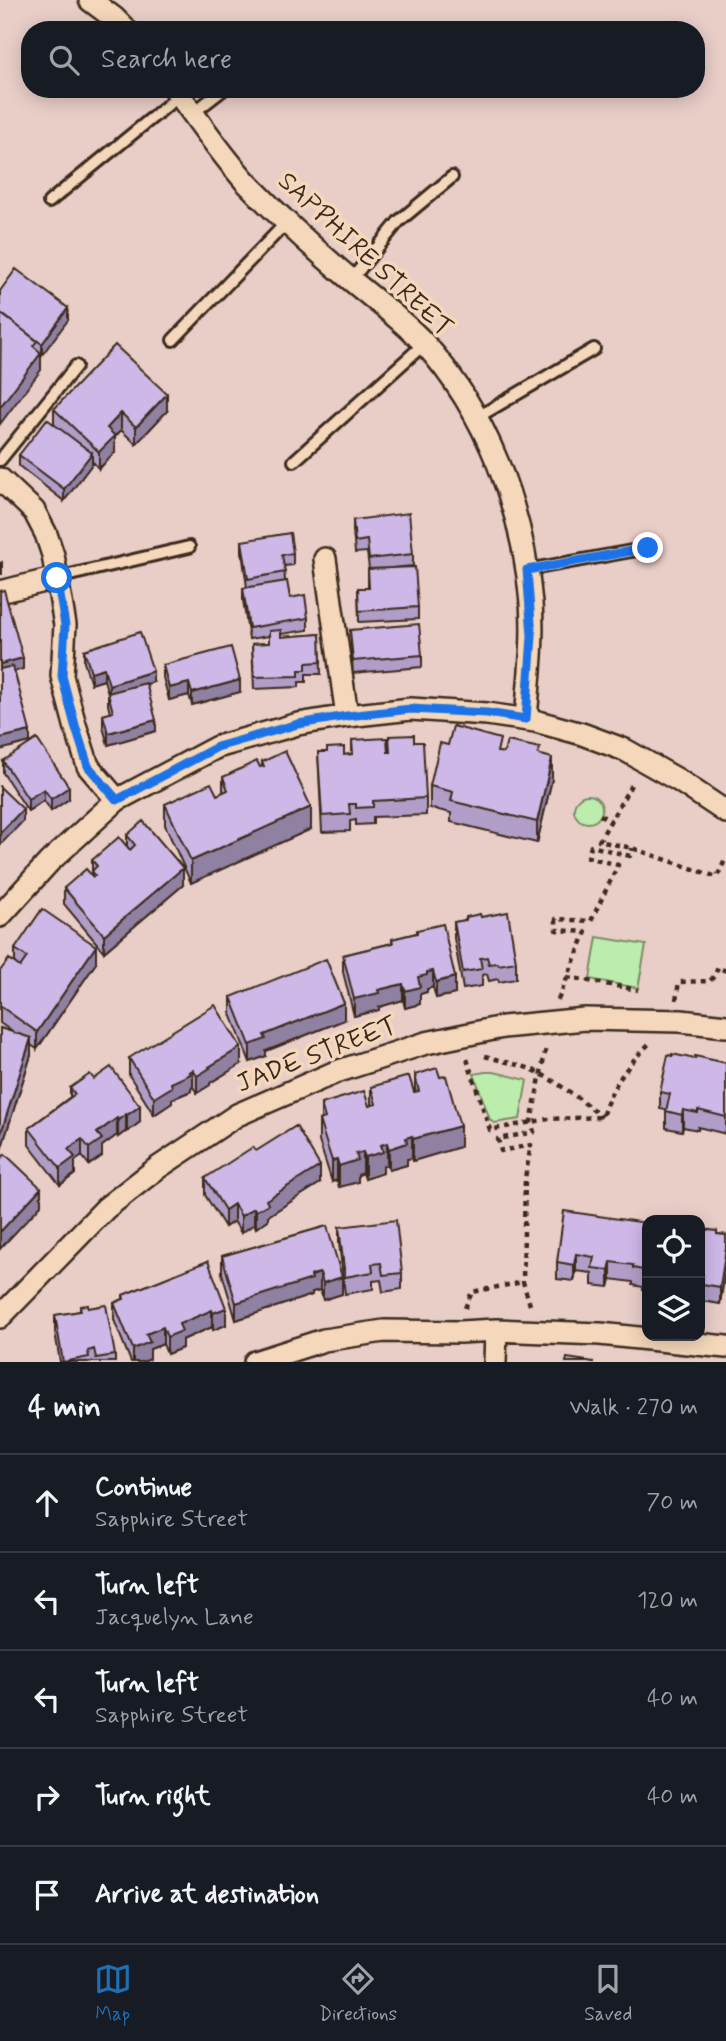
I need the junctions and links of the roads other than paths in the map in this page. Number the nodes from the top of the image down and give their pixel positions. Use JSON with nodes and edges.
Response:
{"nodes":[{"id":1,"x":90,"y":0,"type":"edge"},
{"id":2,"x":117,"y":21,"type":"edge"},
{"id":3,"x":170,"y":98,"type":"edge"},
{"id":4,"x":182,"y":98,"type":"edge"},
{"id":5,"x":212,"y":98,"type":"edge"},
{"id":6,"x":193,"y":113,"type":"junction"},
{"id":7,"x":452,"y":177,"type":"dead end"},
{"id":8,"x":48,"y":202,"type":"dead end"},
{"id":9,"x":287,"y":222,"type":"junction"},
{"id":10,"x":351,"y":280,"type":"junction"},
{"id":11,"x":173,"y":340,"type":"dead end"},
{"id":12,"x":424,"y":344,"type":"junction"},
{"id":13,"x":594,"y":349,"type":"dead end"},
{"id":14,"x":76,"y":366,"type":"dead end"},
{"id":15,"x":476,"y":418,"type":"junction"},
{"id":16,"x":0,"y":460,"type":"edge"},
{"id":17,"x":294,"y":461,"type":"dead end"},
{"id":18,"x":0,"y":479,"type":"edge"},
{"id":19,"x":189,"y":547,"type":"dead end"},
{"id":20,"x":648,"y":548,"type":"dead end"},
{"id":21,"x":325,"y":559,"type":"dead end"},
{"id":22,"x":527,"y":570,"type":"junction"},
{"id":23,"x":57,"y":578,"type":"junction"},
{"id":24,"x":0,"y":592,"type":"edge"},
{"id":25,"x":347,"y":716,"type":"junction"},
{"id":26,"x":526,"y":719,"type":"junction"},
{"id":27,"x":117,"y":800,"type":"junction"},
{"id":28,"x":726,"y":812,"type":"edge"},
{"id":29,"x":0,"y":916,"type":"edge"},
{"id":30,"x":726,"y":1026,"type":"edge"},
{"id":31,"x":0,"y":1317,"type":"edge"},
{"id":32,"x":496,"y":1330,"type":"junction"},
{"id":33,"x":726,"y":1347,"type":"edge"},
{"id":34,"x":255,"y":1362,"type":"edge"},
{"id":35,"x":495,"y":1362,"type":"edge"}],
"edges":[{"from":1,"to":2,"type":"street"},
{"from":3,"to":8,"type":"lane"},
{"from":4,"to":6,"type":"street","name":"SAPPHIRE STREET"},
{"from":5,"to":6,"type":"lane"},
{"from":6,"to":9,"type":"street","name":"SAPPHIRE STREET"},
{"from":7,"to":10,"type":"lane"},
{"from":9,"to":10,"type":"street","name":"SAPPHIRE STREET"},
{"from":9,"to":11,"type":"lane"},
{"from":10,"to":12,"type":"street","name":"SAPPHIRE STREET"},
{"from":12,"to":15,"type":"street","name":"SAPPHIRE STREET"},
{"from":12,"to":17,"type":"lane"},
{"from":13,"to":15,"type":"lane"},
{"from":14,"to":16,"type":"lane"},
{"from":15,"to":22,"type":"street","name":"SAPPHIRE STREET"},
{"from":18,"to":23,"type":"street"},
{"from":19,"to":23,"type":"lane"},
{"from":20,"to":22,"type":"lane"},
{"from":21,"to":25,"type":"street"},
{"from":22,"to":26,"type":"street","name":"SAPPHIRE STREET"},
{"from":23,"to":24,"type":"street"},
{"from":23,"to":27,"type":"street"},
{"from":25,"to":26,"type":"street"},
{"from":25,"to":27,"type":"street"},
{"from":26,"to":28,"type":"street"},
{"from":27,"to":29,"type":"street"},
{"from":30,"to":31,"type":"street","name":"JADE STREET"},
{"from":32,"to":33,"type":"street"},
{"from":32,"to":34,"type":"street"},
{"from":32,"to":35,"type":"street"}]}
